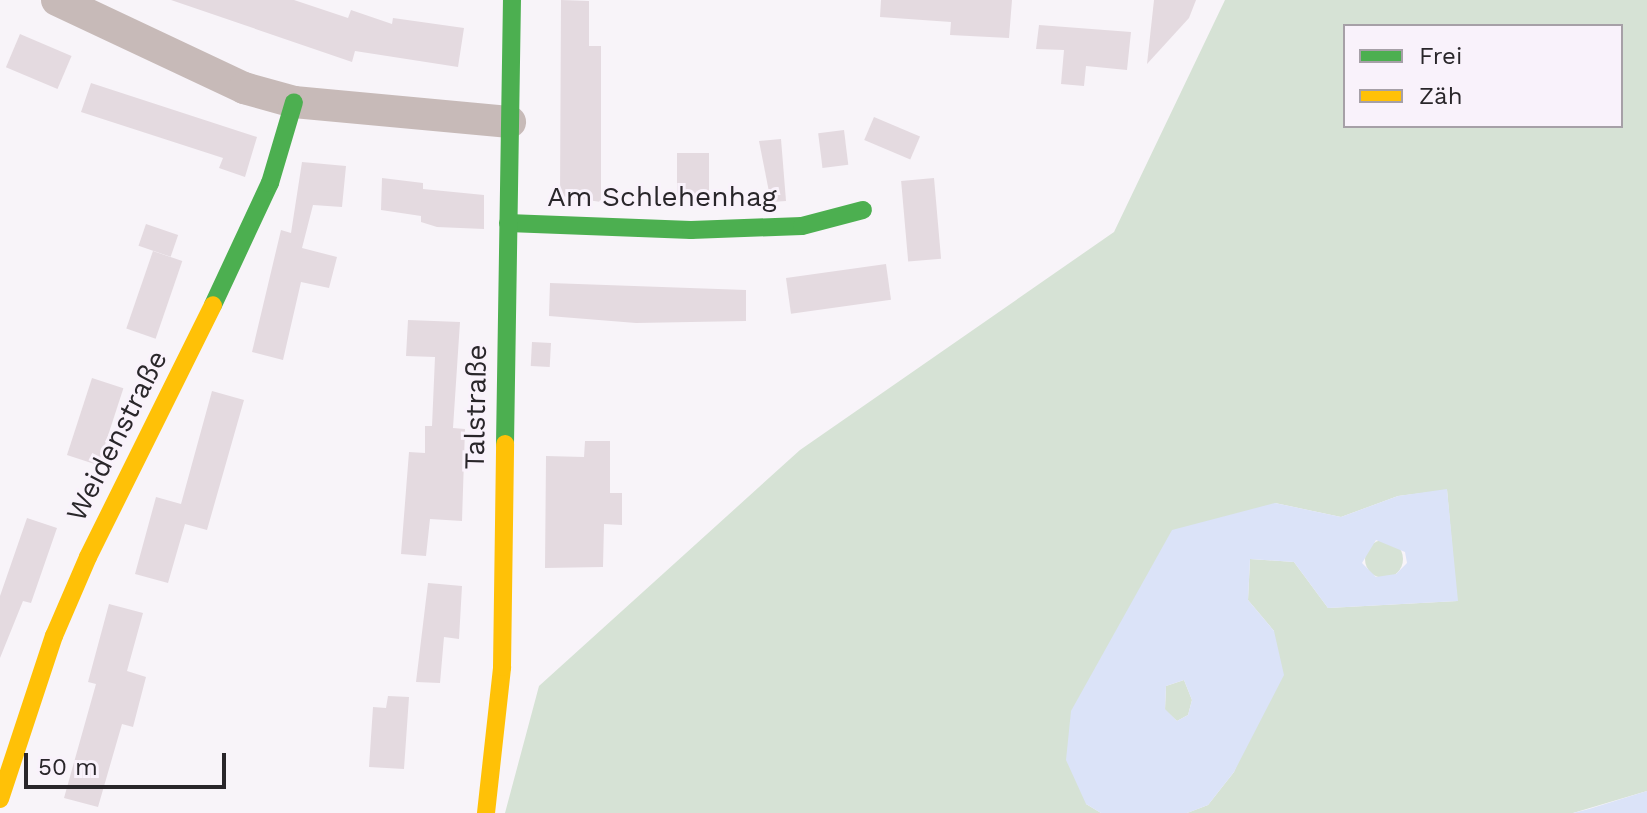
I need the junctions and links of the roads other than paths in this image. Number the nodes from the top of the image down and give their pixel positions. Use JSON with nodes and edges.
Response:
{"nodes":[{"id":1,"x":57,"y":0,"type":"edge"},
{"id":2,"x":512,"y":0,"type":"edge"},
{"id":3,"x":294,"y":102,"type":"junction"},
{"id":4,"x":510,"y":122,"type":"junction"},
{"id":5,"x":863,"y":210,"type":"dead end"},
{"id":6,"x":508,"y":223,"type":"junction"},
{"id":7,"x":0,"y":799,"type":"edge"},
{"id":8,"x":486,"y":813,"type":"edge"}],
"edges":[{"from":1,"to":3,"type":"street"},
{"from":2,"to":4,"type":"street","name":"Talstraße"},
{"from":3,"to":4,"type":"street"},
{"from":3,"to":7,"type":"street","name":"Weidenstraße"},
{"from":4,"to":6,"type":"street","name":"Talstraße"},
{"from":5,"to":6,"type":"street","name":"Am Schlehenhag"},
{"from":6,"to":8,"type":"street","name":"Talstraße"}]}
